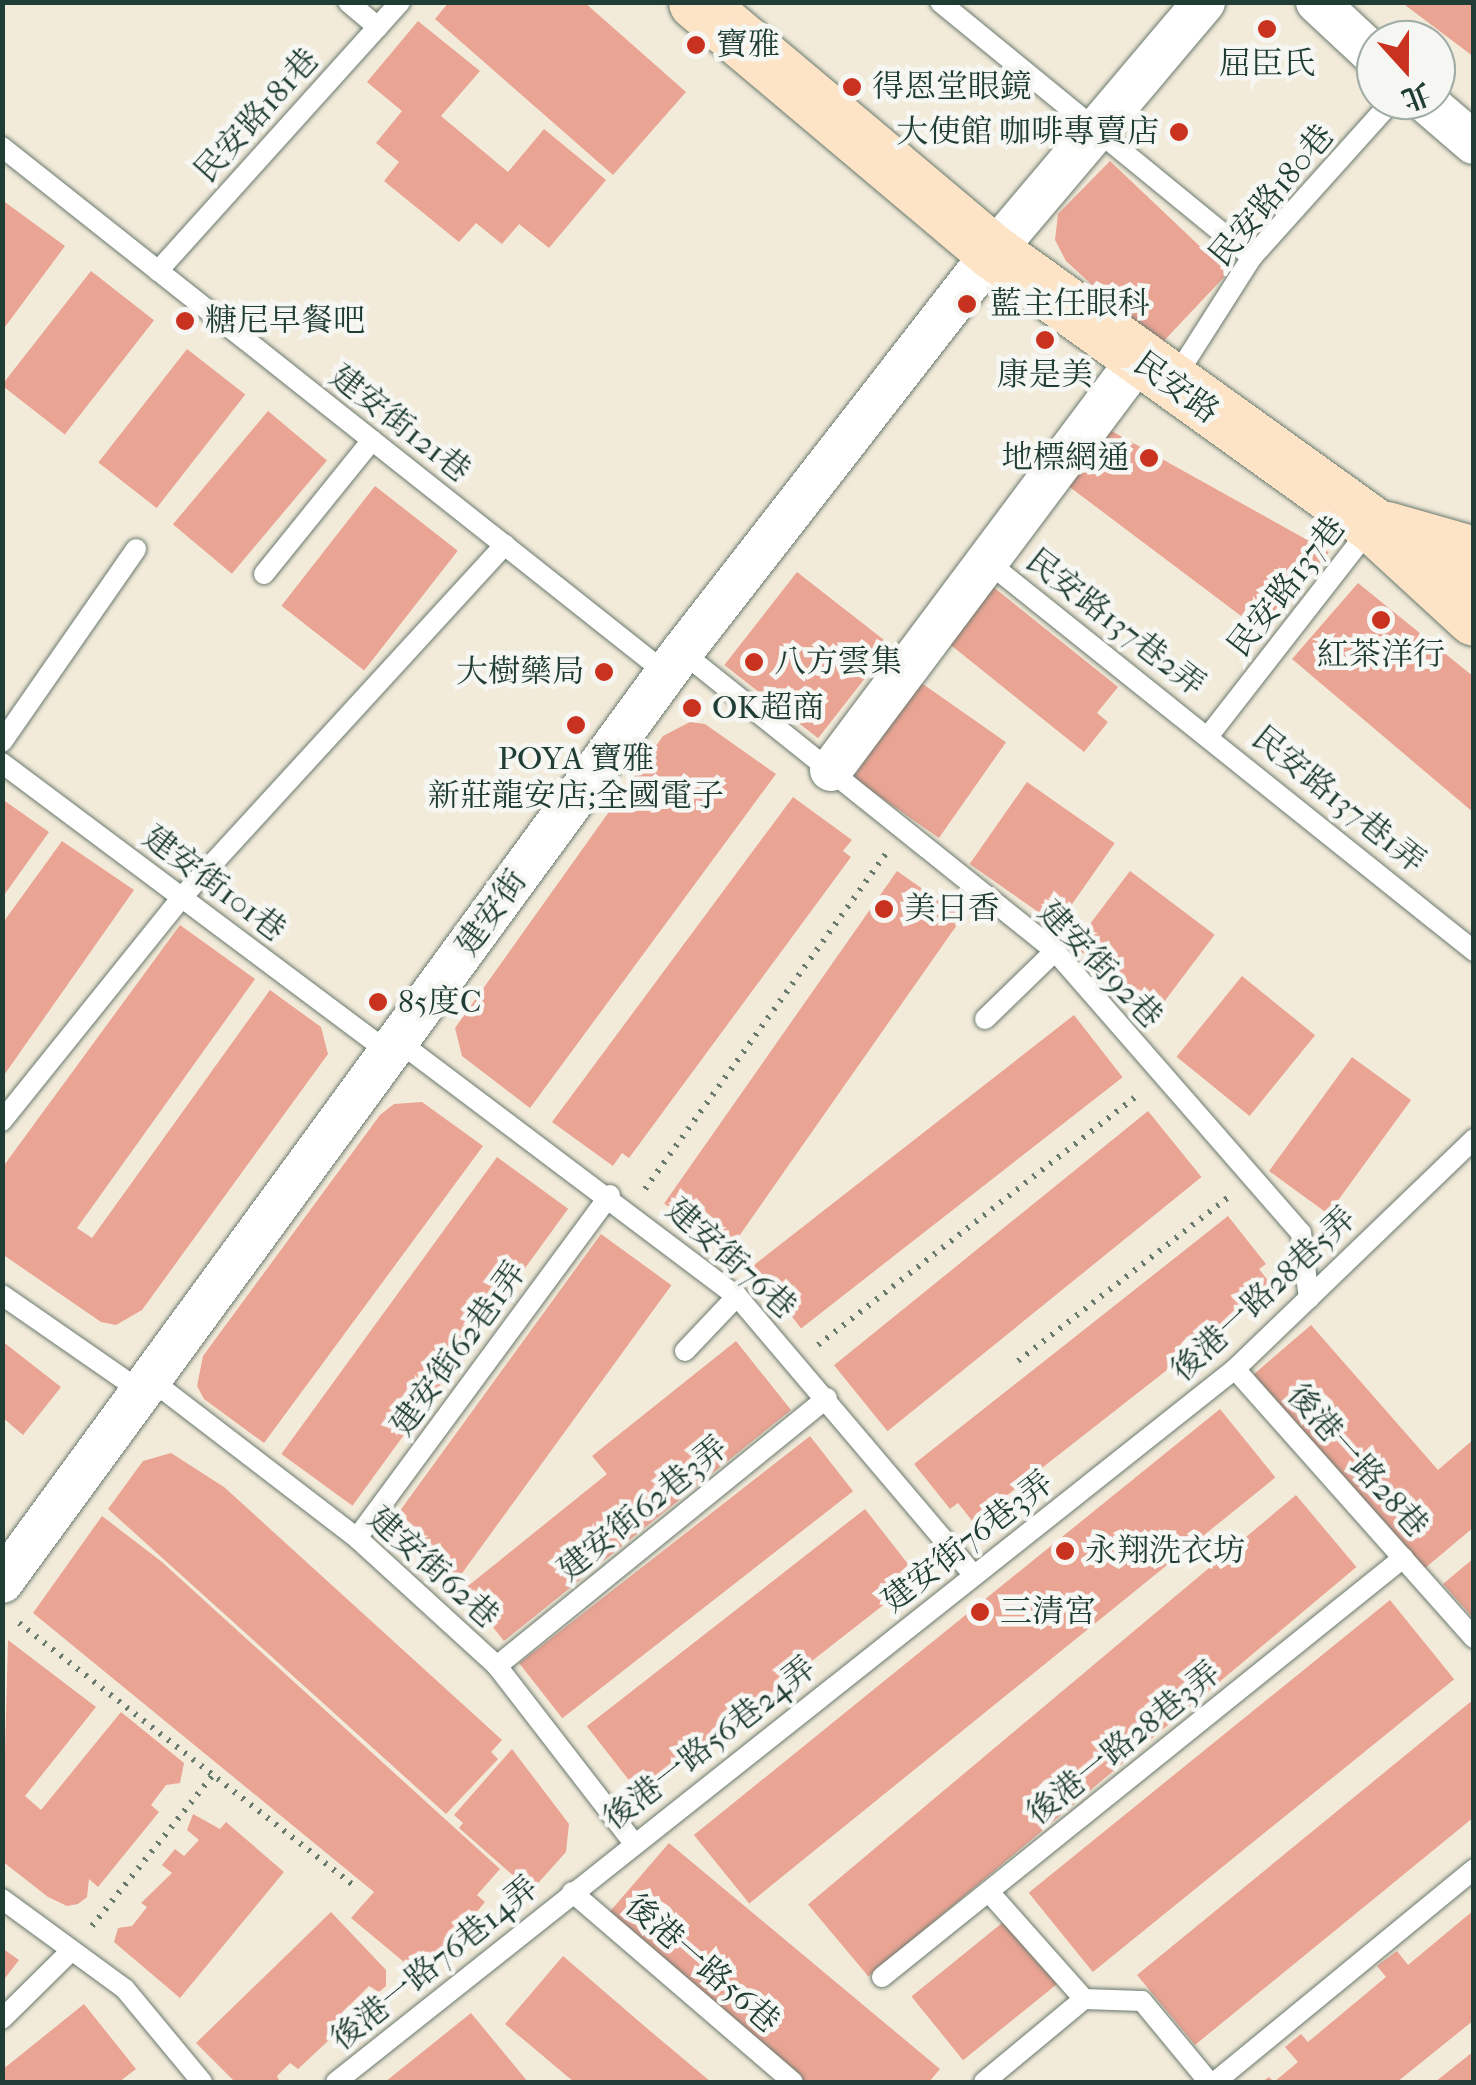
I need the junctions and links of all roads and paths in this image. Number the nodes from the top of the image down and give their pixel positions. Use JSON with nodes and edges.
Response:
{"nodes":[{"id":1,"x":348,"y":2,"type":"edge"},
{"id":2,"x":400,"y":2,"type":"edge"},
{"id":3,"x":696,"y":2,"type":"edge"},
{"id":4,"x":940,"y":2,"type":"edge"},
{"id":5,"x":1204,"y":2,"type":"edge"},
{"id":6,"x":1318,"y":2,"type":"edge"},
{"id":7,"x":378,"y":27,"type":"junction"},
{"id":8,"x":1356,"y":38,"type":"edge"},
{"id":9,"x":1375,"y":120,"type":"edge"},
{"id":10,"x":1447,"y":120,"type":"edge"},
{"id":11,"x":1095,"y":126,"type":"junction"},
{"id":12,"x":1474,"y":143,"type":"edge"},
{"id":13,"x":2,"y":147,"type":"edge"},
{"id":14,"x":993,"y":252,"type":"junction"},
{"id":15,"x":1252,"y":257,"type":"junction"},
{"id":16,"x":158,"y":270,"type":"junction"},
{"id":17,"x":1154,"y":373,"type":"junction"},
{"id":18,"x":372,"y":440,"type":"junction"},
{"id":19,"x":1373,"y":525,"type":"junction"},
{"id":20,"x":505,"y":545,"type":"junction"},
{"id":21,"x":136,"y":549,"type":"dead end"},
{"id":22,"x":1474,"y":554,"type":"edge"},
{"id":23,"x":984,"y":559,"type":"junction"},
{"id":24,"x":264,"y":574,"type":"dead end"},
{"id":25,"x":1474,"y":618,"type":"edge"},
{"id":26,"x":674,"y":662,"type":"junction"},
{"id":27,"x":1210,"y":734,"type":"junction"},
{"id":28,"x":2,"y":742,"type":"edge"},
{"id":29,"x":2,"y":763,"type":"edge"},
{"id":30,"x":831,"y":770,"type":"junction"},
{"id":31,"x":904,"y":829,"type":"junction"},
{"id":32,"x":182,"y":898,"type":"junction"},
{"id":33,"x":1055,"y":951,"type":"junction"},
{"id":34,"x":1474,"y":951,"type":"edge"},
{"id":35,"x":985,"y":1019,"type":"dead end"},
{"id":36,"x":394,"y":1047,"type":"junction"},
{"id":37,"x":1164,"y":1075,"type":"junction"},
{"id":38,"x":2,"y":1121,"type":"edge"},
{"id":39,"x":1474,"y":1138,"type":"edge"},
{"id":40,"x":1253,"y":1178,"type":"junction"},
{"id":41,"x":610,"y":1195,"type":"junction"},
{"id":42,"x":630,"y":1210,"type":"junction"},
{"id":43,"x":2,"y":1294,"type":"edge"},
{"id":44,"x":737,"y":1296,"type":"junction"},
{"id":45,"x":1309,"y":1299,"type":"junction"},
{"id":46,"x":684,"y":1351,"type":"dead end"},
{"id":47,"x":1018,"y":1361,"type":"dead end"},
{"id":48,"x":796,"y":1362,"type":"junction"},
{"id":49,"x":1235,"y":1369,"type":"junction"},
{"id":50,"x":146,"y":1386,"type":"junction"},
{"id":51,"x":826,"y":1398,"type":"junction"},
{"id":52,"x":1088,"y":1487,"type":"joint"},
{"id":53,"x":357,"y":1538,"type":"junction"},
{"id":54,"x":1403,"y":1558,"type":"junction"},
{"id":55,"x":974,"y":1575,"type":"junction"},
{"id":56,"x":2,"y":1582,"type":"edge"},
{"id":57,"x":2,"y":1610,"type":"edge"},
{"id":58,"x":1474,"y":1638,"type":"edge"},
{"id":59,"x":884,"y":1645,"type":"joint"},
{"id":60,"x":497,"y":1666,"type":"junction"},
{"id":61,"x":213,"y":1775,"type":"junction"},
{"id":62,"x":633,"y":1842,"type":"junction"},
{"id":63,"x":1474,"y":1869,"type":"edge"},
{"id":64,"x":356,"y":1888,"type":"dead end"},
{"id":65,"x":572,"y":1892,"type":"junction"},
{"id":66,"x":989,"y":1892,"type":"junction"},
{"id":67,"x":2,"y":1899,"type":"edge"},
{"id":68,"x":72,"y":1950,"type":"junction"},
{"id":69,"x":882,"y":1977,"type":"dead end"},
{"id":70,"x":1084,"y":1998,"type":"junction"},
{"id":71,"x":2,"y":2019,"type":"edge"},
{"id":72,"x":202,"y":2082,"type":"edge"},
{"id":73,"x":336,"y":2082,"type":"edge"},
{"id":74,"x":793,"y":2082,"type":"edge"},
{"id":75,"x":984,"y":2082,"type":"edge"},
{"id":76,"x":1212,"y":2082,"type":"edge"}],
"edges":[{"from":1,"to":7,"type":"lane"},
{"from":2,"to":7,"type":"lane","name":"民安路181巷"},
{"from":3,"to":14,"type":"street","name":"民安路"},
{"from":4,"to":11,"type":"lane"},
{"from":5,"to":11,"type":"street","name":"建安街"},
{"from":6,"to":8,"type":"street"},
{"from":7,"to":16,"type":"lane","name":"民安路181巷"},
{"from":9,"to":15,"type":"lane","name":"民安路180巷"},
{"from":10,"to":12,"type":"street"},
{"from":11,"to":14,"type":"street","name":"建安街"},
{"from":11,"to":15,"type":"lane"},
{"from":13,"to":16,"type":"lane","name":"建安街121巷"},
{"from":14,"to":17,"type":"street","name":"民安路"},
{"from":14,"to":26,"type":"street","name":"建安街"},
{"from":15,"to":17,"type":"lane","name":"民安路180巷"},
{"from":16,"to":18,"type":"lane","name":"建安街121巷"},
{"from":17,"to":19,"type":"street","name":"民安路"},
{"from":17,"to":23,"type":"street"},
{"from":18,"to":20,"type":"lane","name":"建安街121巷"},
{"from":18,"to":24,"type":"lane"},
{"from":19,"to":22,"type":"street"},
{"from":19,"to":25,"type":"street","name":"民安路"},
{"from":19,"to":27,"type":"lane","name":"民安路137巷"},
{"from":20,"to":26,"type":"lane","name":"建安街121巷"},
{"from":20,"to":32,"type":"lane"},
{"from":21,"to":28,"type":"lane"},
{"from":23,"to":27,"type":"lane","name":"民安路137巷2弄"},
{"from":23,"to":30,"type":"street"},
{"from":26,"to":30,"type":"lane","name":"建安街92巷"},
{"from":26,"to":36,"type":"street","name":"建安街"},
{"from":27,"to":34,"type":"lane","name":"民安路137巷1弄"},
{"from":29,"to":32,"type":"lane","name":"建安街101巷"},
{"from":30,"to":31,"type":"lane","name":"建安街92巷"},
{"from":31,"to":33,"type":"lane","name":"建安街92巷"},
{"from":31,"to":42,"type":"path"},
{"from":32,"to":36,"type":"lane","name":"建安街101巷"},
{"from":32,"to":38,"type":"lane"},
{"from":33,"to":35,"type":"lane"},
{"from":33,"to":37,"type":"lane","name":"建安街92巷"},
{"from":36,"to":41,"type":"lane","name":"建安街76巷"},
{"from":36,"to":50,"type":"street","name":"建安街"},
{"from":37,"to":40,"type":"lane","name":"建安街92巷"},
{"from":37,"to":48,"type":"path"},
{"from":39,"to":45,"type":"lane","name":"後港一路28巷5弄"},
{"from":40,"to":45,"type":"lane","name":"建安街92巷"},
{"from":40,"to":47,"type":"path"},
{"from":41,"to":42,"type":"lane","name":"建安街76巷"},
{"from":41,"to":53,"type":"lane","name":"建安街62巷1弄"},
{"from":42,"to":44,"type":"lane","name":"建安街76巷"},
{"from":43,"to":50,"type":"lane","name":"建安街62巷"},
{"from":44,"to":46,"type":"lane"},
{"from":44,"to":48,"type":"lane","name":"建安街76巷"},
{"from":45,"to":49,"type":"lane","name":"後港一路28巷5弄"},
{"from":48,"to":51,"type":"lane","name":"建安街76巷"},
{"from":49,"to":52,"type":"lane","name":"後港一路28巷5弄"},
{"from":49,"to":54,"type":"lane","name":"後港一路28巷"},
{"from":50,"to":53,"type":"lane","name":"建安街62巷"},
{"from":50,"to":56,"type":"street","name":"建安街"},
{"from":51,"to":55,"type":"lane","name":"建安街76巷"},
{"from":51,"to":60,"type":"lane","name":"建安街62巷3弄"},
{"from":52,"to":55,"type":"lane","name":"建安街76巷3弄"},
{"from":53,"to":60,"type":"lane","name":"建安街62巷"},
{"from":54,"to":58,"type":"lane","name":"後港一路28巷"},
{"from":54,"to":66,"type":"lane","name":"後港一路28巷3弄"},
{"from":55,"to":59,"type":"lane","name":"建安街76巷3弄"},
{"from":57,"to":61,"type":"path"},
{"from":59,"to":62,"type":"lane","name":"後港一路56巷24弄"},
{"from":60,"to":62,"type":"lane","name":"建安街62巷"},
{"from":61,"to":64,"type":"path"},
{"from":61,"to":68,"type":"path"},
{"from":62,"to":65,"type":"lane","name":"後港一路56巷24弄"},
{"from":63,"to":76,"type":"lane"},
{"from":65,"to":73,"type":"lane","name":"後港一路76巷14弄"},
{"from":65,"to":74,"type":"lane","name":"後港一路56巷"},
{"from":66,"to":69,"type":"lane","name":"後港一路28巷3弄"},
{"from":66,"to":70,"type":"lane"},
{"from":67,"to":68,"type":"lane"},
{"from":68,"to":71,"type":"lane"},
{"from":68,"to":72,"type":"lane"},
{"from":70,"to":75,"type":"lane"},
{"from":70,"to":76,"type":"lane"}]}
